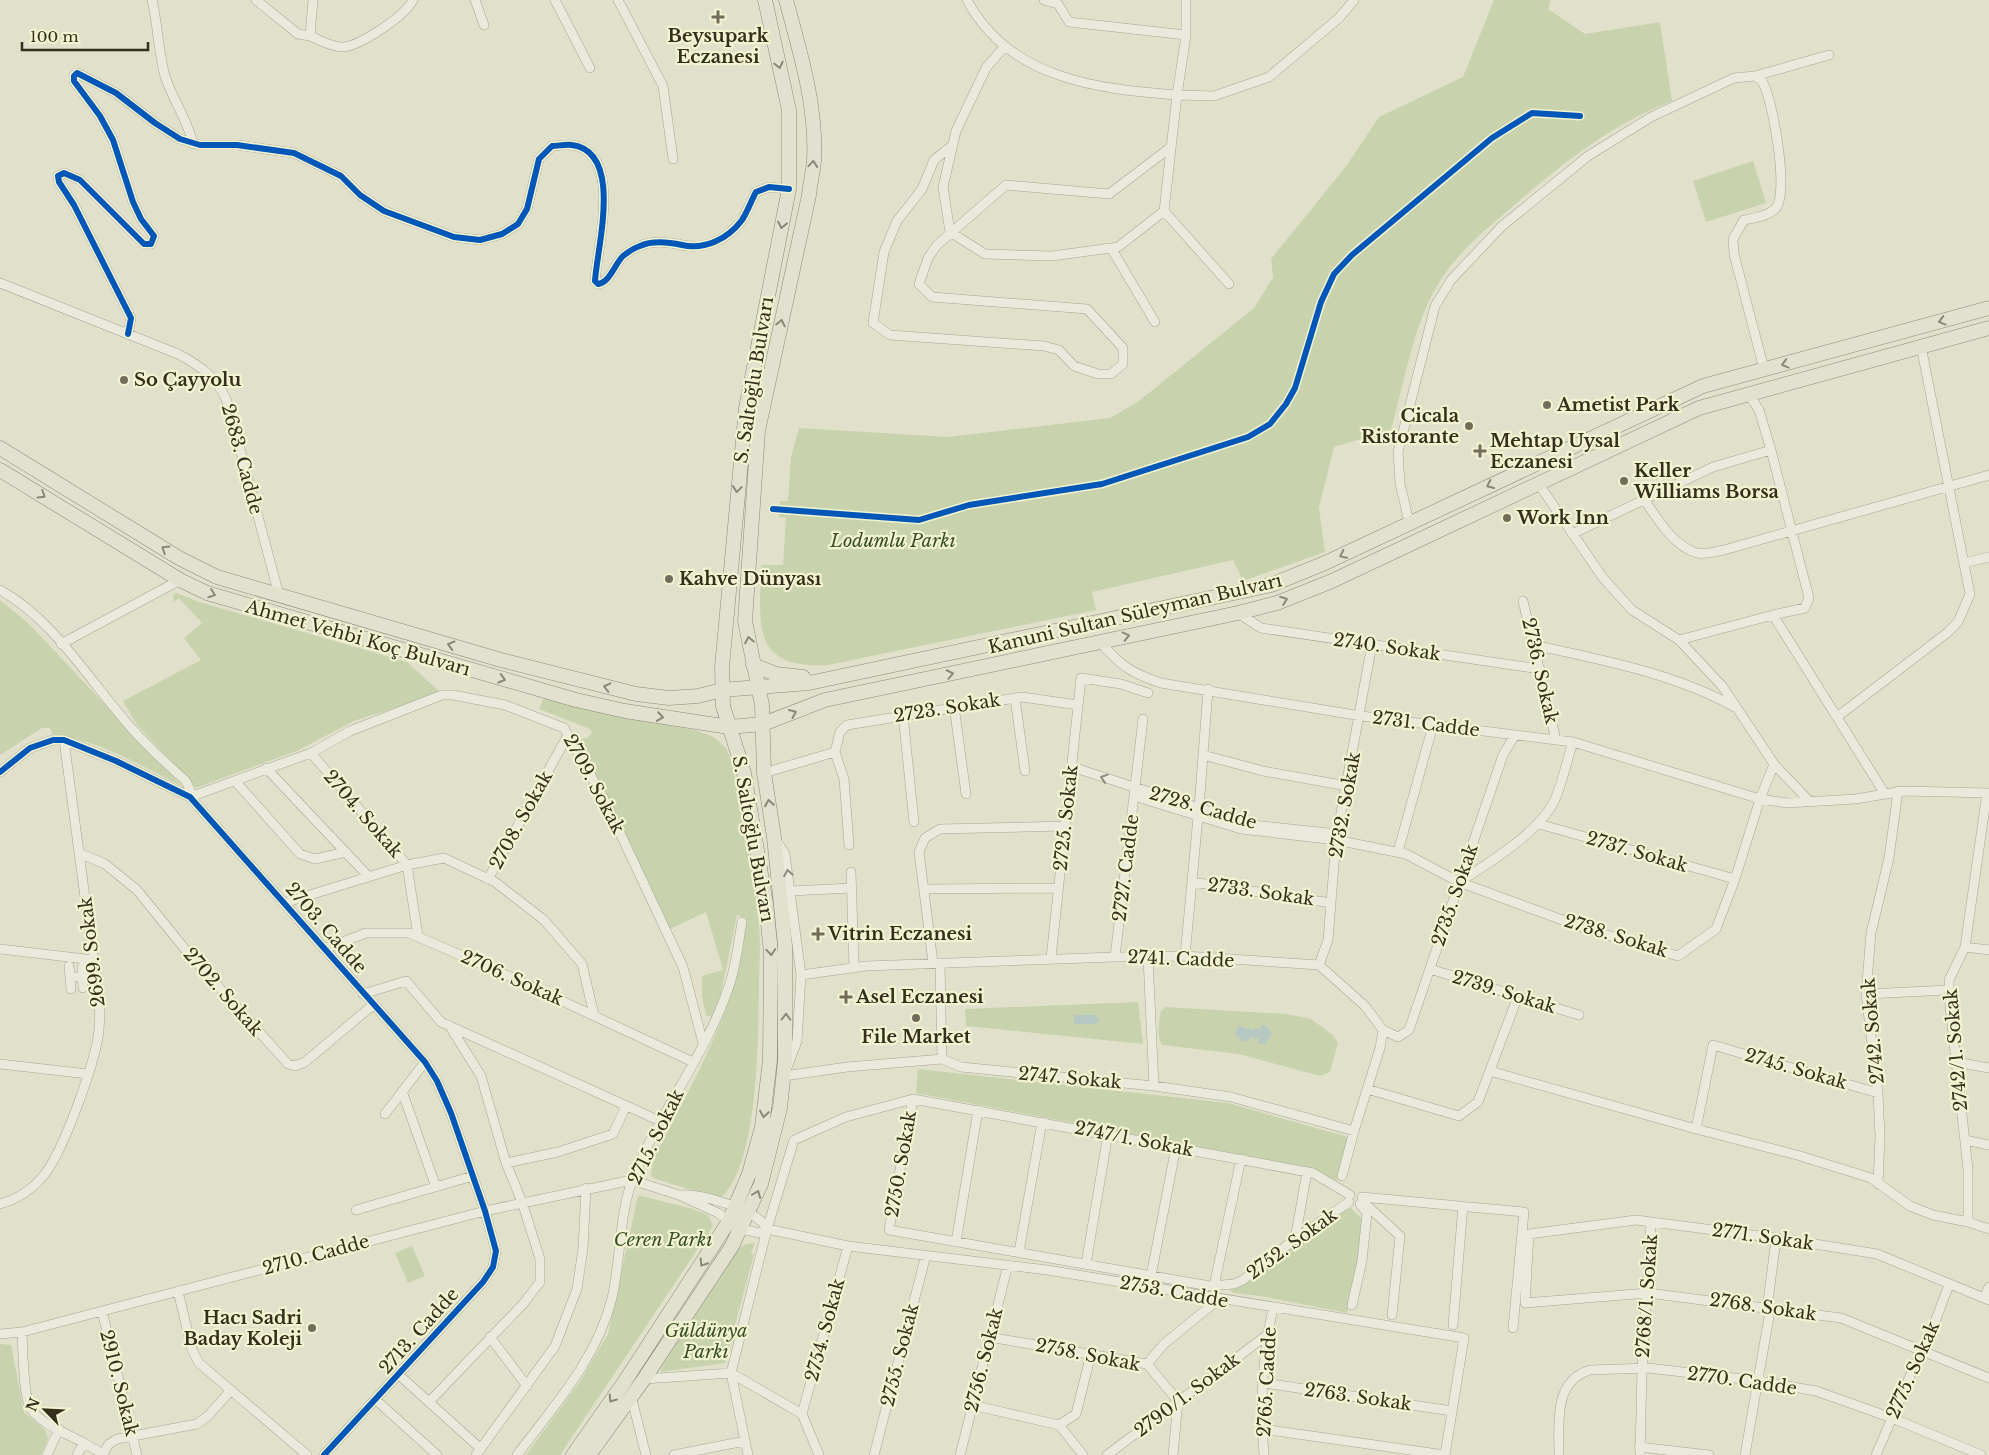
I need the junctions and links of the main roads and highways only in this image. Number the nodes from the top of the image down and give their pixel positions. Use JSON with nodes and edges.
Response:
{"nodes":[{"id":1,"x":765,"y":0,"type":"edge"},
{"id":2,"x":786,"y":0,"type":"edge"},
{"id":3,"x":1989,"y":308,"type":"edge"},
{"id":4,"x":1989,"y":328,"type":"edge"},
{"id":5,"x":0,"y":448,"type":"edge"},
{"id":6,"x":0,"y":470,"type":"edge"},
{"id":7,"x":753,"y":665,"type":"junction"},
{"id":8,"x":826,"y":680,"type":"junction"},
{"id":9,"x":759,"y":687,"type":"junction"},
{"id":10,"x":742,"y":688,"type":"joint"},
{"id":11,"x":722,"y":690,"type":"junction"},
{"id":12,"x":763,"y":724,"type":"junction"},
{"id":13,"x":746,"y":726,"type":"joint"},
{"id":14,"x":729,"y":727,"type":"junction"},
{"id":15,"x":573,"y":1455,"type":"edge"},
{"id":16,"x":589,"y":1455,"type":"edge"}],
"edges":[{"from":1,"to":11,"type":"main road","name":"S. Saltoğlu Bulvarı","one_way":true},
{"from":7,"to":2,"type":"main road","name":"S. Saltoğlu Bulvarı","one_way":true},
{"from":3,"to":8,"type":"main road","name":"Kanuni Sultan Süleyman Bulvarı","one_way":true},
{"from":12,"to":4,"type":"main road","name":"Kanuni Sultan Süleyman Bulvarı","one_way":true},
{"from":11,"to":5,"type":"main road","name":"Ahmet Vehbi Koç Bulvarı","one_way":true},
{"from":6,"to":14,"type":"main road","name":"Ahmet Vehbi Koç Bulvarı","one_way":true},
{"from":7,"to":8,"type":"main road"},
{"from":7,"to":9,"type":"main road","name":"S. Saltoğlu Bulvarı"},
{"from":8,"to":9,"type":"main road","name":"Kanuni Sultan Süleyman Bulvarı"},
{"from":9,"to":10,"type":"main road","name":"Kanuni Sultan Süleyman Bulvarı"},
{"from":9,"to":12,"type":"main road","name":"S. Saltoğlu Bulvarı"},
{"from":10,"to":11,"type":"main road","name":"Ahmet Vehbi Koç Bulvarı"},
{"from":11,"to":14,"type":"main road","name":"S. Saltoğlu Bulvarı"},
{"from":12,"to":13,"type":"main road","name":"Kanuni Sultan Süleyman Bulvarı"},
{"from":16,"to":12,"type":"main road","name":"S. Saltoğlu Bulvarı","one_way":true},
{"from":13,"to":14,"type":"main road","name":"Ahmet Vehbi Koç Bulvarı"},
{"from":14,"to":15,"type":"main road","name":"S. Saltoğlu Bulvarı","one_way":true}]}
